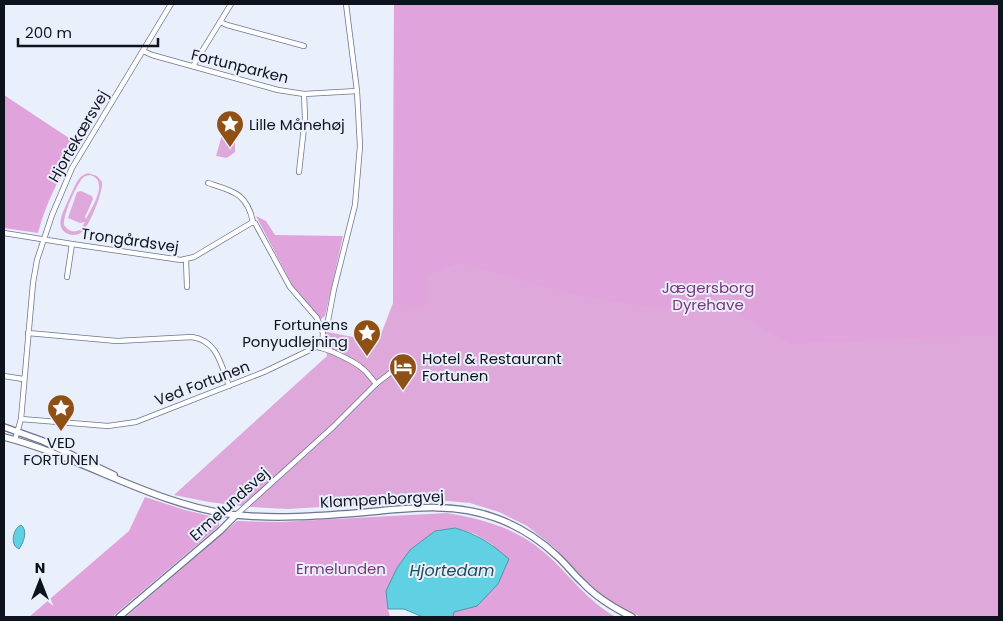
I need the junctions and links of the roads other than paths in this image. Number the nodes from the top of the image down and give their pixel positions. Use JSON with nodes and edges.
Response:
{"nodes":[{"id":1,"x":171,"y":4,"type":"edge"},
{"id":2,"x":231,"y":4,"type":"edge"},
{"id":3,"x":346,"y":4,"type":"edge"},
{"id":4,"x":220,"y":22,"type":"junction"},
{"id":5,"x":304,"y":46,"type":"dead end"},
{"id":6,"x":143,"y":51,"type":"junction"},
{"id":7,"x":193,"y":66,"type":"junction"},
{"id":8,"x":357,"y":91,"type":"junction"},
{"id":9,"x":304,"y":94,"type":"junction"},
{"id":10,"x":299,"y":172,"type":"dead end"},
{"id":11,"x":208,"y":182,"type":"dead end"},
{"id":12,"x":253,"y":222,"type":"junction"},
{"id":13,"x":4,"y":233,"type":"edge"},
{"id":14,"x":43,"y":239,"type":"junction"},
{"id":15,"x":72,"y":244,"type":"junction"},
{"id":16,"x":186,"y":259,"type":"junction"},
{"id":17,"x":67,"y":277,"type":"dead end"},
{"id":18,"x":186,"y":288,"type":"dead end"},
{"id":19,"x":322,"y":330,"type":"junction"},
{"id":20,"x":28,"y":332,"type":"junction"},
{"id":21,"x":322,"y":348,"type":"junction"},
{"id":22,"x":394,"y":370,"type":"dead end"},
{"id":23,"x":4,"y":376,"type":"edge"},
{"id":24,"x":24,"y":380,"type":"junction"},
{"id":25,"x":376,"y":384,"type":"junction"},
{"id":26,"x":229,"y":386,"type":"junction"},
{"id":27,"x":21,"y":419,"type":"junction"},
{"id":28,"x":4,"y":427,"type":"edge"},
{"id":29,"x":18,"y":431,"type":"junction"},
{"id":30,"x":4,"y":437,"type":"edge"},
{"id":31,"x":15,"y":440,"type":"junction"},
{"id":32,"x":134,"y":485,"type":"junction"},
{"id":33,"x":236,"y":515,"type":"junction"},
{"id":34,"x":119,"y":617,"type":"edge"},
{"id":35,"x":632,"y":617,"type":"edge"}],
"edges":[{"from":1,"to":6,"type":"street","name":"Hjortekærsvej"},
{"from":2,"to":4,"type":"street"},
{"from":3,"to":8,"type":"street"},
{"from":4,"to":5,"type":"street"},
{"from":4,"to":7,"type":"street"},
{"from":6,"to":7,"type":"street","name":"Fortunparken"},
{"from":6,"to":14,"type":"street","name":"Hjortekærsvej"},
{"from":7,"to":9,"type":"street","name":"Fortunparken"},
{"from":8,"to":9,"type":"street","name":"Fortunparken"},
{"from":8,"to":19,"type":"street"},
{"from":9,"to":10,"type":"street","name":"Fortunparken"},
{"from":11,"to":12,"type":"street"},
{"from":12,"to":16,"type":"street","name":"Trongårdsvej"},
{"from":12,"to":19,"type":"street"},
{"from":13,"to":14,"type":"street","name":"Trongårdsvej"},
{"from":14,"to":15,"type":"street","name":"Trongårdsvej"},
{"from":14,"to":20,"type":"street","name":"Hjortekærsvej"},
{"from":15,"to":16,"type":"street","name":"Trongårdsvej"},
{"from":15,"to":17,"type":"street","name":"Trongårdsvej"},
{"from":16,"to":18,"type":"street","name":"Trongårdsvej"},
{"from":19,"to":21,"type":"street"},
{"from":20,"to":24,"type":"street","name":"Hjortekærsvej"},
{"from":20,"to":26,"type":"street"},
{"from":21,"to":25,"type":"street"},
{"from":21,"to":26,"type":"street","name":"Ved Fortunen"},
{"from":22,"to":25,"type":"street"},
{"from":23,"to":24,"type":"street"},
{"from":24,"to":27,"type":"street","name":"Hjortekærsvej"},
{"from":25,"to":33,"type":"street","name":"Ermelundsvej"},
{"from":26,"to":27,"type":"street","name":"Ved Fortunen"},
{"from":27,"to":29,"type":"street","name":"Hjortekærsvej"},
{"from":28,"to":29,"type":"street","name":"Klampenborgvej"},
{"from":29,"to":31,"type":"street","name":"Hjortekærsvej"},
{"from":29,"to":32,"type":"street","name":"Klampenborgvej"},
{"from":30,"to":31,"type":"street","name":"Klampenborgvej"},
{"from":31,"to":32,"type":"street","name":"Klampenborgvej"},
{"from":32,"to":33,"type":"street","name":"Klampenborgvej"},
{"from":33,"to":34,"type":"street","name":"Ermelundsvej"},
{"from":33,"to":35,"type":"street","name":"Klampenborgvej"}]}
